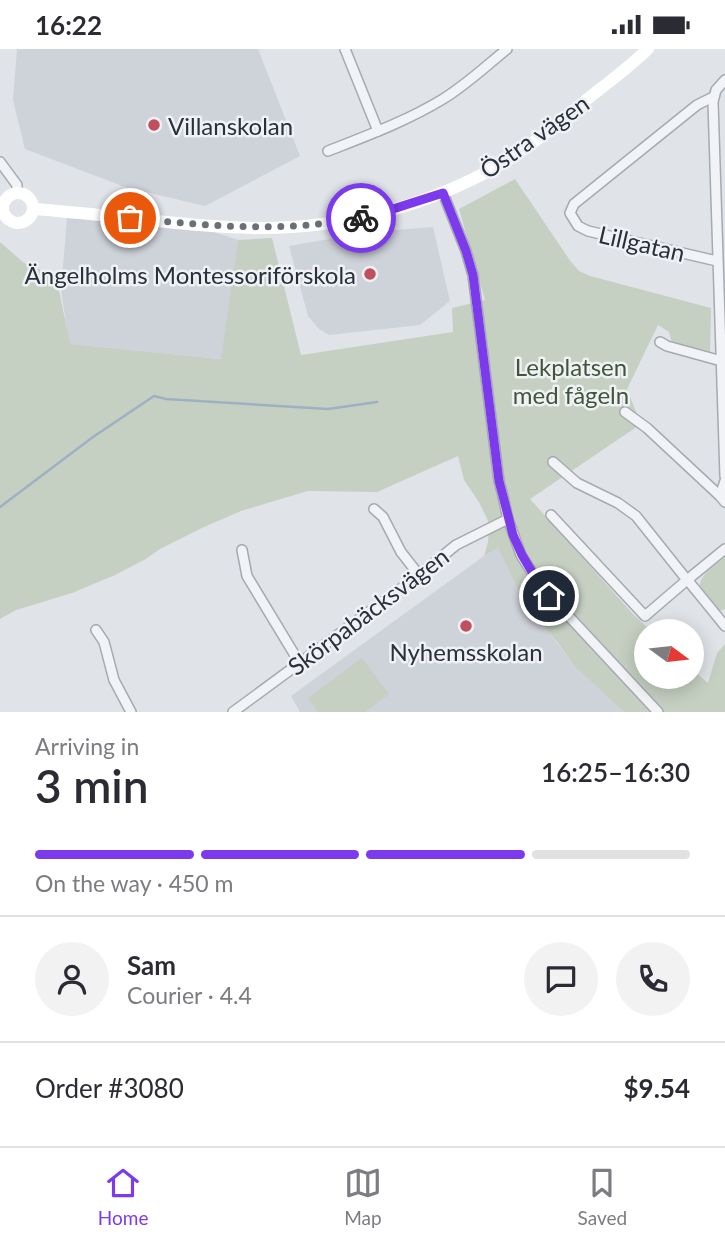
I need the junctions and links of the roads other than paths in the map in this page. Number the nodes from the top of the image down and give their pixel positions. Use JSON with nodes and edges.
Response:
{"nodes":[{"id":1,"x":345,"y":49,"type":"edge"},
{"id":2,"x":507,"y":49,"type":"edge"},
{"id":3,"x":648,"y":49,"type":"edge"},
{"id":4,"x":725,"y":79,"type":"edge"},
{"id":5,"x":713,"y":97,"type":"junction"},
{"id":6,"x":378,"y":131,"type":"junction"},
{"id":7,"x":328,"y":151,"type":"dead end"},
{"id":8,"x":0,"y":162,"type":"edge"},
{"id":9,"x":17,"y":193,"type":"junction"},
{"id":10,"x":443,"y":193,"type":"junction"},
{"id":11,"x":1,"y":207,"type":"edge"},
{"id":12,"x":33,"y":209,"type":"junction"},
{"id":13,"x":721,"y":235,"type":"edge"},
{"id":14,"x":717,"y":261,"type":"junction"},
{"id":15,"x":722,"y":336,"type":"edge"},
{"id":16,"x":660,"y":342,"type":"dead end"},
{"id":17,"x":723,"y":362,"type":"edge"},
{"id":18,"x":625,"y":412,"type":"dead end"},
{"id":19,"x":553,"y":462,"type":"dead end"},
{"id":20,"x":725,"y":479,"type":"edge"},
{"id":21,"x":722,"y":499,"type":"edge"},
{"id":22,"x":374,"y":509,"type":"dead end"},
{"id":23,"x":551,"y":516,"type":"dead end"},
{"id":24,"x":508,"y":519,"type":"junction"},
{"id":25,"x":242,"y":549,"type":"dead end"},
{"id":26,"x":725,"y":549,"type":"edge"},
{"id":27,"x":419,"y":575,"type":"junction"},
{"id":28,"x":689,"y":582,"type":"junction"},
{"id":29,"x":725,"y":626,"type":"edge"},
{"id":30,"x":96,"y":630,"type":"dead end"},
{"id":31,"x":299,"y":662,"type":"junction"},
{"id":32,"x":131,"y":712,"type":"edge"},
{"id":33,"x":233,"y":712,"type":"edge"},
{"id":34,"x":658,"y":712,"type":"edge"}],
"edges":[{"from":1,"to":6,"type":"street"},
{"from":2,"to":6,"type":"street"},
{"from":3,"to":10,"type":"main road","name":"Östra vägen"},
{"from":4,"to":5,"type":"street"},
{"from":5,"to":13,"type":"street"},
{"from":5,"to":14,"type":"street","name":"Lillgatan"},
{"from":6,"to":7,"type":"street"},
{"from":8,"to":9,"type":"street"},
{"from":9,"to":11,"type":"main road","name":"Östra vägen"},
{"from":9,"to":12,"type":"main road"},
{"from":10,"to":12,"type":"main road","name":"Östra vägen"},
{"from":10,"to":24,"type":"street"},
{"from":11,"to":12,"type":"main road","name":"Östra vägen"},
{"from":13,"to":14,"type":"street"},
{"from":14,"to":15,"type":"street"},
{"from":15,"to":17,"type":"street"},
{"from":16,"to":17,"type":"street"},
{"from":17,"to":20,"type":"street"},
{"from":18,"to":21,"type":"street"},
{"from":19,"to":28,"type":"street"},
{"from":20,"to":21,"type":"street"},
{"from":22,"to":27,"type":"street"},
{"from":23,"to":28,"type":"street"},
{"from":24,"to":27,"type":"street","name":"Skörpabäcksvägen"},
{"from":24,"to":34,"type":"street"},
{"from":25,"to":31,"type":"street"},
{"from":26,"to":28,"type":"street"},
{"from":27,"to":31,"type":"street","name":"Skörpabäcksvägen"},
{"from":28,"to":29,"type":"street"},
{"from":30,"to":32,"type":"street"},
{"from":31,"to":33,"type":"street","name":"Skörpabäcksvägen"}]}
